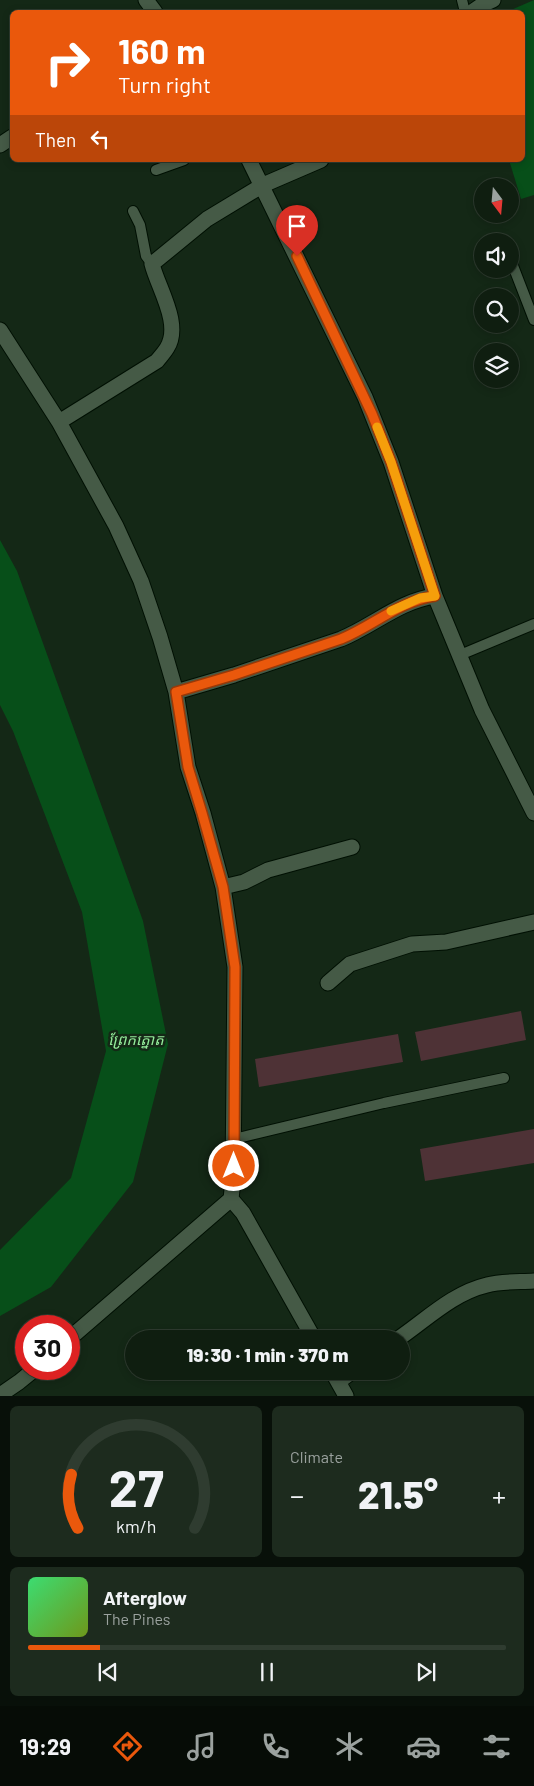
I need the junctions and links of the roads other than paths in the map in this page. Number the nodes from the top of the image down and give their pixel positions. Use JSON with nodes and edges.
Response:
{"nodes":[{"id":1,"x":493,"y":0,"type":"edge"},
{"id":2,"x":475,"y":10,"type":"edge"},
{"id":3,"x":178,"y":162,"type":"edge"},
{"id":4,"x":250,"y":162,"type":"edge"},
{"id":5,"x":316,"y":162,"type":"edge"},
{"id":6,"x":156,"y":170,"type":"dead end"},
{"id":7,"x":263,"y":185,"type":"junction"},
{"id":8,"x":133,"y":211,"type":"dead end"},
{"id":9,"x":152,"y":264,"type":"junction"},
{"id":10,"x":518,"y":278,"type":"edge"},
{"id":11,"x":534,"y":320,"type":"edge"},
{"id":12,"x":0,"y":330,"type":"edge"},
{"id":13,"x":59,"y":422,"type":"junction"},
{"id":14,"x":435,"y":596,"type":"junction"},
{"id":15,"x":534,"y":624,"type":"edge"},
{"id":16,"x":460,"y":655,"type":"junction"},
{"id":17,"x":176,"y":692,"type":"junction"},
{"id":18,"x":534,"y":813,"type":"edge"},
{"id":19,"x":352,"y":847,"type":"dead end"},
{"id":20,"x":223,"y":887,"type":"junction"},
{"id":21,"x":534,"y":922,"type":"edge"},
{"id":22,"x":328,"y":982,"type":"dead end"},
{"id":23,"x":504,"y":1078,"type":"dead end"},
{"id":24,"x":234,"y":1139,"type":"junction"},
{"id":25,"x":230,"y":1199,"type":"junction"},
{"id":26,"x":534,"y":1281,"type":"edge"},
{"id":27,"x":80,"y":1330,"type":"edge"},
{"id":28,"x":309,"y":1330,"type":"edge"},
{"id":29,"x":410,"y":1330,"type":"edge"},
{"id":30,"x":21,"y":1380,"type":"edge"},
{"id":31,"x":0,"y":1395,"type":"edge"}],
"edges":[{"from":1,"to":2,"type":"street"},
{"from":3,"to":6,"type":"lane"},
{"from":4,"to":7,"type":"street"},
{"from":5,"to":7,"type":"street"},
{"from":7,"to":9,"type":"street"},
{"from":7,"to":14,"type":"street"},
{"from":8,"to":9,"type":"lane"},
{"from":9,"to":13,"type":"street"},
{"from":10,"to":11,"type":"lane"},
{"from":12,"to":13,"type":"street"},
{"from":13,"to":17,"type":"street"},
{"from":14,"to":16,"type":"street"},
{"from":14,"to":17,"type":"street"},
{"from":15,"to":16,"type":"lane"},
{"from":16,"to":18,"type":"street"},
{"from":17,"to":20,"type":"street"},
{"from":19,"to":20,"type":"street"},
{"from":20,"to":24,"type":"street"},
{"from":21,"to":22,"type":"street"},
{"from":23,"to":24,"type":"lane"},
{"from":24,"to":25,"type":"street"},
{"from":25,"to":27,"type":"street"},
{"from":25,"to":28,"type":"street"},
{"from":26,"to":29,"type":"street"},
{"from":30,"to":31,"type":"street"}]}
